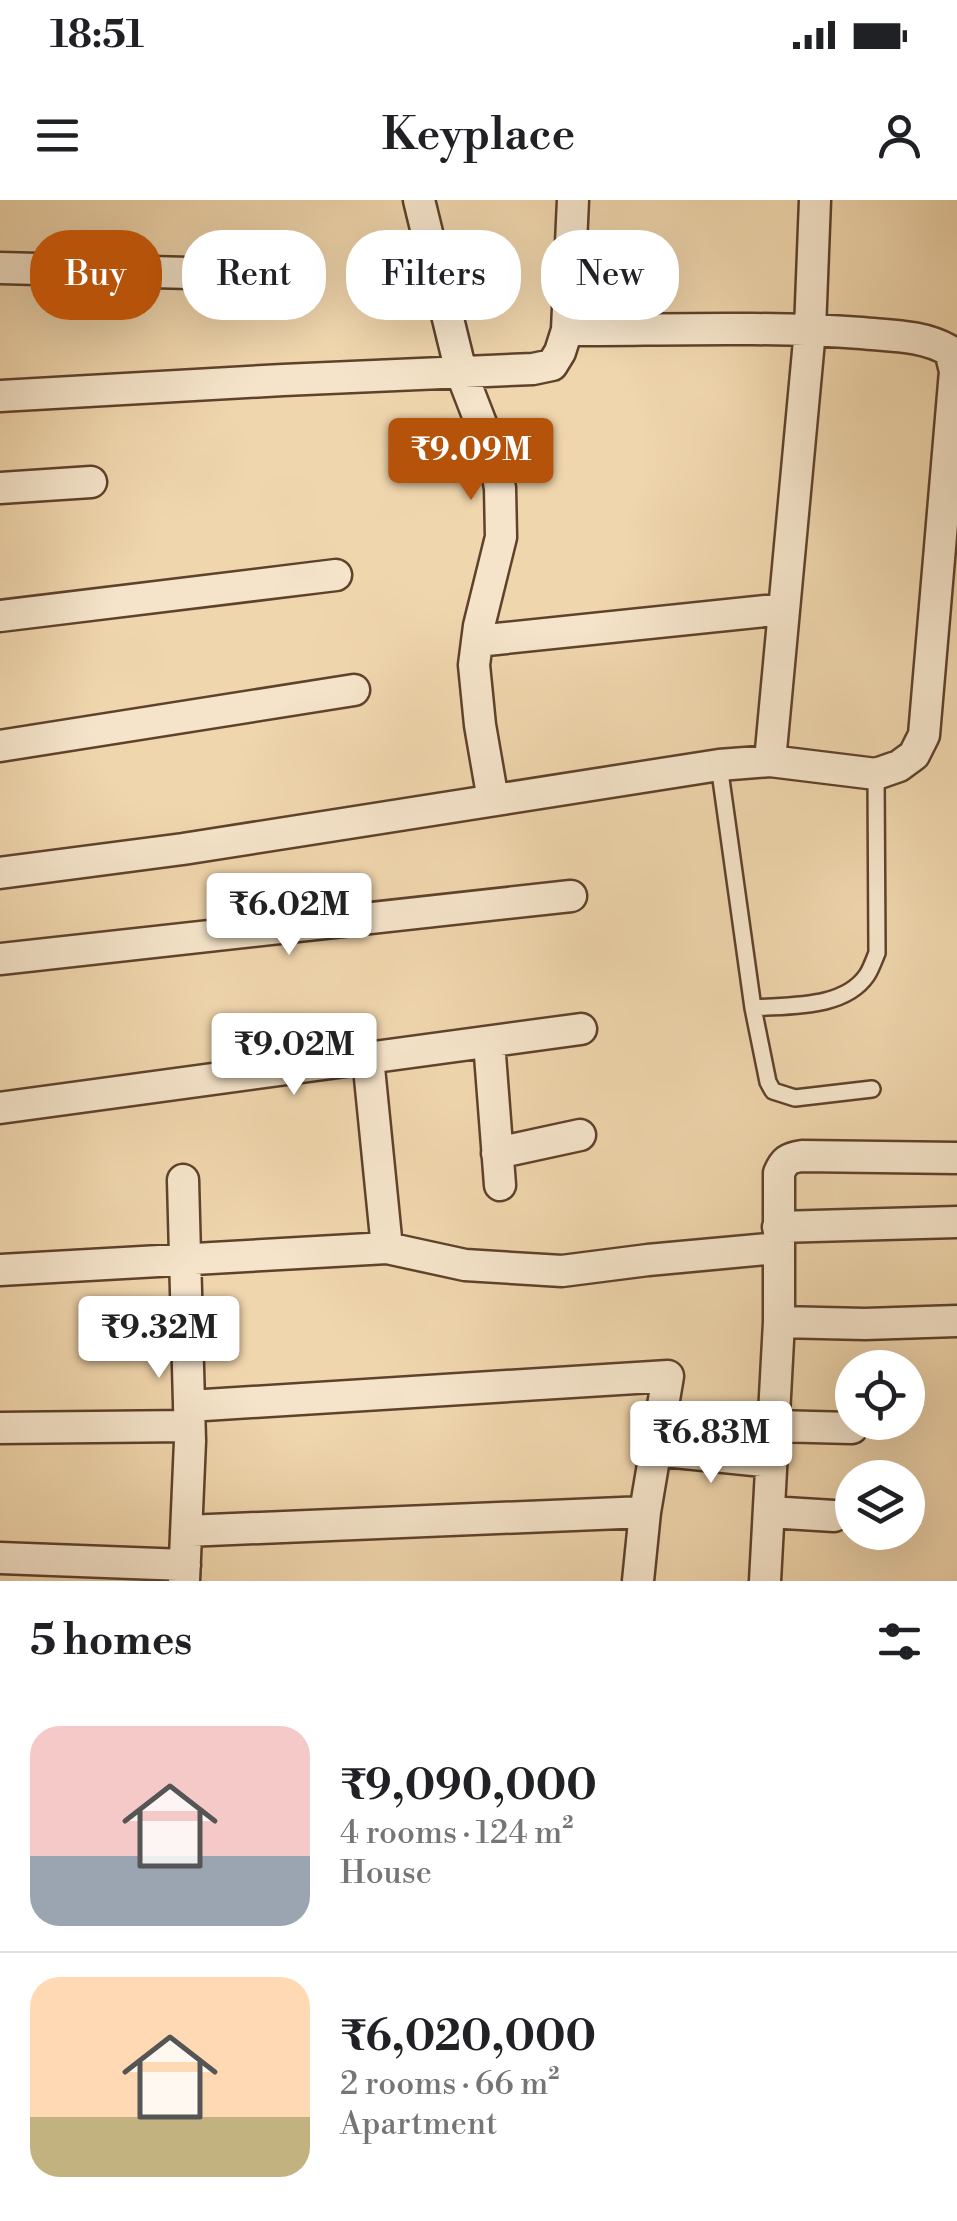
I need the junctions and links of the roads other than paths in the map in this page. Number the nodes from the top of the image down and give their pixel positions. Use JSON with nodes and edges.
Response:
{"nodes":[{"id":1,"x":419,"y":200,"type":"edge"},
{"id":2,"x":573,"y":200,"type":"edge"},
{"id":3,"x":815,"y":200,"type":"edge"},
{"id":4,"x":0,"y":268,"type":"edge"},
{"id":5,"x":182,"y":273,"type":"edge"},
{"id":6,"x":567,"y":330,"type":"junction"},
{"id":7,"x":810,"y":330,"type":"junction"},
{"id":8,"x":461,"y":372,"type":"junction"},
{"id":9,"x":0,"y":396,"type":"edge"},
{"id":10,"x":90,"y":482,"type":"dead end"},
{"id":11,"x":0,"y":488,"type":"edge"},
{"id":12,"x":336,"y":575,"type":"dead end"},
{"id":13,"x":784,"y":609,"type":"junction"},
{"id":14,"x":0,"y":616,"type":"edge"},
{"id":15,"x":477,"y":641,"type":"junction"},
{"id":16,"x":354,"y":690,"type":"dead end"},
{"id":17,"x":0,"y":746,"type":"edge"},
{"id":18,"x":770,"y":760,"type":"junction"},
{"id":19,"x":719,"y":765,"type":"junction"},
{"id":20,"x":876,"y":774,"type":"junction"},
{"id":21,"x":493,"y":800,"type":"junction"},
{"id":22,"x":0,"y":872,"type":"edge"},
{"id":23,"x":570,"y":896,"type":"dead end"},
{"id":24,"x":0,"y":960,"type":"edge"},
{"id":25,"x":753,"y":1008,"type":"junction"},
{"id":26,"x":581,"y":1030,"type":"dead end"},
{"id":27,"x":489,"y":1042,"type":"junction"},
{"id":28,"x":368,"y":1058,"type":"junction"},
{"id":29,"x":872,"y":1088,"type":"dead end"},
{"id":30,"x":0,"y":1108,"type":"edge"},
{"id":31,"x":580,"y":1136,"type":"dead end"},
{"id":32,"x":497,"y":1153,"type":"junction"},
{"id":33,"x":957,"y":1158,"type":"edge"},
{"id":34,"x":183,"y":1180,"type":"dead end"},
{"id":35,"x":500,"y":1186,"type":"dead end"},
{"id":36,"x":956,"y":1222,"type":"edge"},
{"id":37,"x":778,"y":1237,"type":"junction"},
{"id":38,"x":387,"y":1248,"type":"junction"},
{"id":39,"x":186,"y":1260,"type":"junction"},
{"id":40,"x":0,"y":1270,"type":"edge"},
{"id":41,"x":957,"y":1321,"type":"edge"},
{"id":42,"x":779,"y":1322,"type":"junction"},
{"id":43,"x":188,"y":1416,"type":"junction"},
{"id":44,"x":773,"y":1426,"type":"junction"},
{"id":45,"x":0,"y":1428,"type":"edge"},
{"id":46,"x":835,"y":1428,"type":"edge"},
{"id":47,"x":656,"y":1450,"type":"junction"},
{"id":48,"x":772,"y":1462,"type":"junction"},
{"id":49,"x":645,"y":1512,"type":"junction"},
{"id":50,"x":769,"y":1512,"type":"junction"},
{"id":51,"x":834,"y":1516,"type":"dead end"},
{"id":52,"x":186,"y":1531,"type":"junction"},
{"id":53,"x":0,"y":1558,"type":"edge"},
{"id":54,"x":185,"y":1573,"type":"edge"},
{"id":55,"x":638,"y":1581,"type":"edge"},
{"id":56,"x":766,"y":1581,"type":"edge"}],
"edges":[{"from":1,"to":8,"type":"street"},
{"from":2,"to":6,"type":"street"},
{"from":3,"to":7,"type":"street"},
{"from":4,"to":5,"type":"street"},
{"from":6,"to":7,"type":"street"},
{"from":6,"to":8,"type":"street"},
{"from":7,"to":13,"type":"street"},
{"from":7,"to":20,"type":"street"},
{"from":8,"to":9,"type":"street"},
{"from":8,"to":15,"type":"street"},
{"from":10,"to":11,"type":"street"},
{"from":12,"to":14,"type":"street"},
{"from":13,"to":15,"type":"street"},
{"from":13,"to":18,"type":"street"},
{"from":15,"to":21,"type":"street"},
{"from":16,"to":17,"type":"street"},
{"from":18,"to":19,"type":"street"},
{"from":18,"to":20,"type":"street"},
{"from":19,"to":21,"type":"street"},
{"from":19,"to":25,"type":"lane"},
{"from":20,"to":25,"type":"lane"},
{"from":21,"to":22,"type":"street"},
{"from":23,"to":24,"type":"street"},
{"from":25,"to":29,"type":"lane"},
{"from":26,"to":27,"type":"street"},
{"from":27,"to":28,"type":"street"},
{"from":27,"to":32,"type":"street"},
{"from":28,"to":30,"type":"street"},
{"from":28,"to":38,"type":"street"},
{"from":31,"to":32,"type":"street"},
{"from":32,"to":35,"type":"street"},
{"from":33,"to":37,"type":"street"},
{"from":34,"to":39,"type":"street"},
{"from":36,"to":37,"type":"street"},
{"from":37,"to":38,"type":"street"},
{"from":37,"to":42,"type":"street"},
{"from":38,"to":39,"type":"street"},
{"from":39,"to":40,"type":"street"},
{"from":39,"to":43,"type":"street"},
{"from":41,"to":42,"type":"street"},
{"from":42,"to":44,"type":"street"},
{"from":43,"to":45,"type":"street"},
{"from":43,"to":47,"type":"street"},
{"from":43,"to":52,"type":"street"},
{"from":44,"to":46,"type":"street"},
{"from":44,"to":48,"type":"street"},
{"from":47,"to":48,"type":"street"},
{"from":47,"to":49,"type":"street"},
{"from":48,"to":50,"type":"street"},
{"from":49,"to":52,"type":"street"},
{"from":49,"to":55,"type":"street"},
{"from":50,"to":51,"type":"street"},
{"from":50,"to":56,"type":"street"},
{"from":52,"to":54,"type":"street"},
{"from":53,"to":54,"type":"street"}]}
